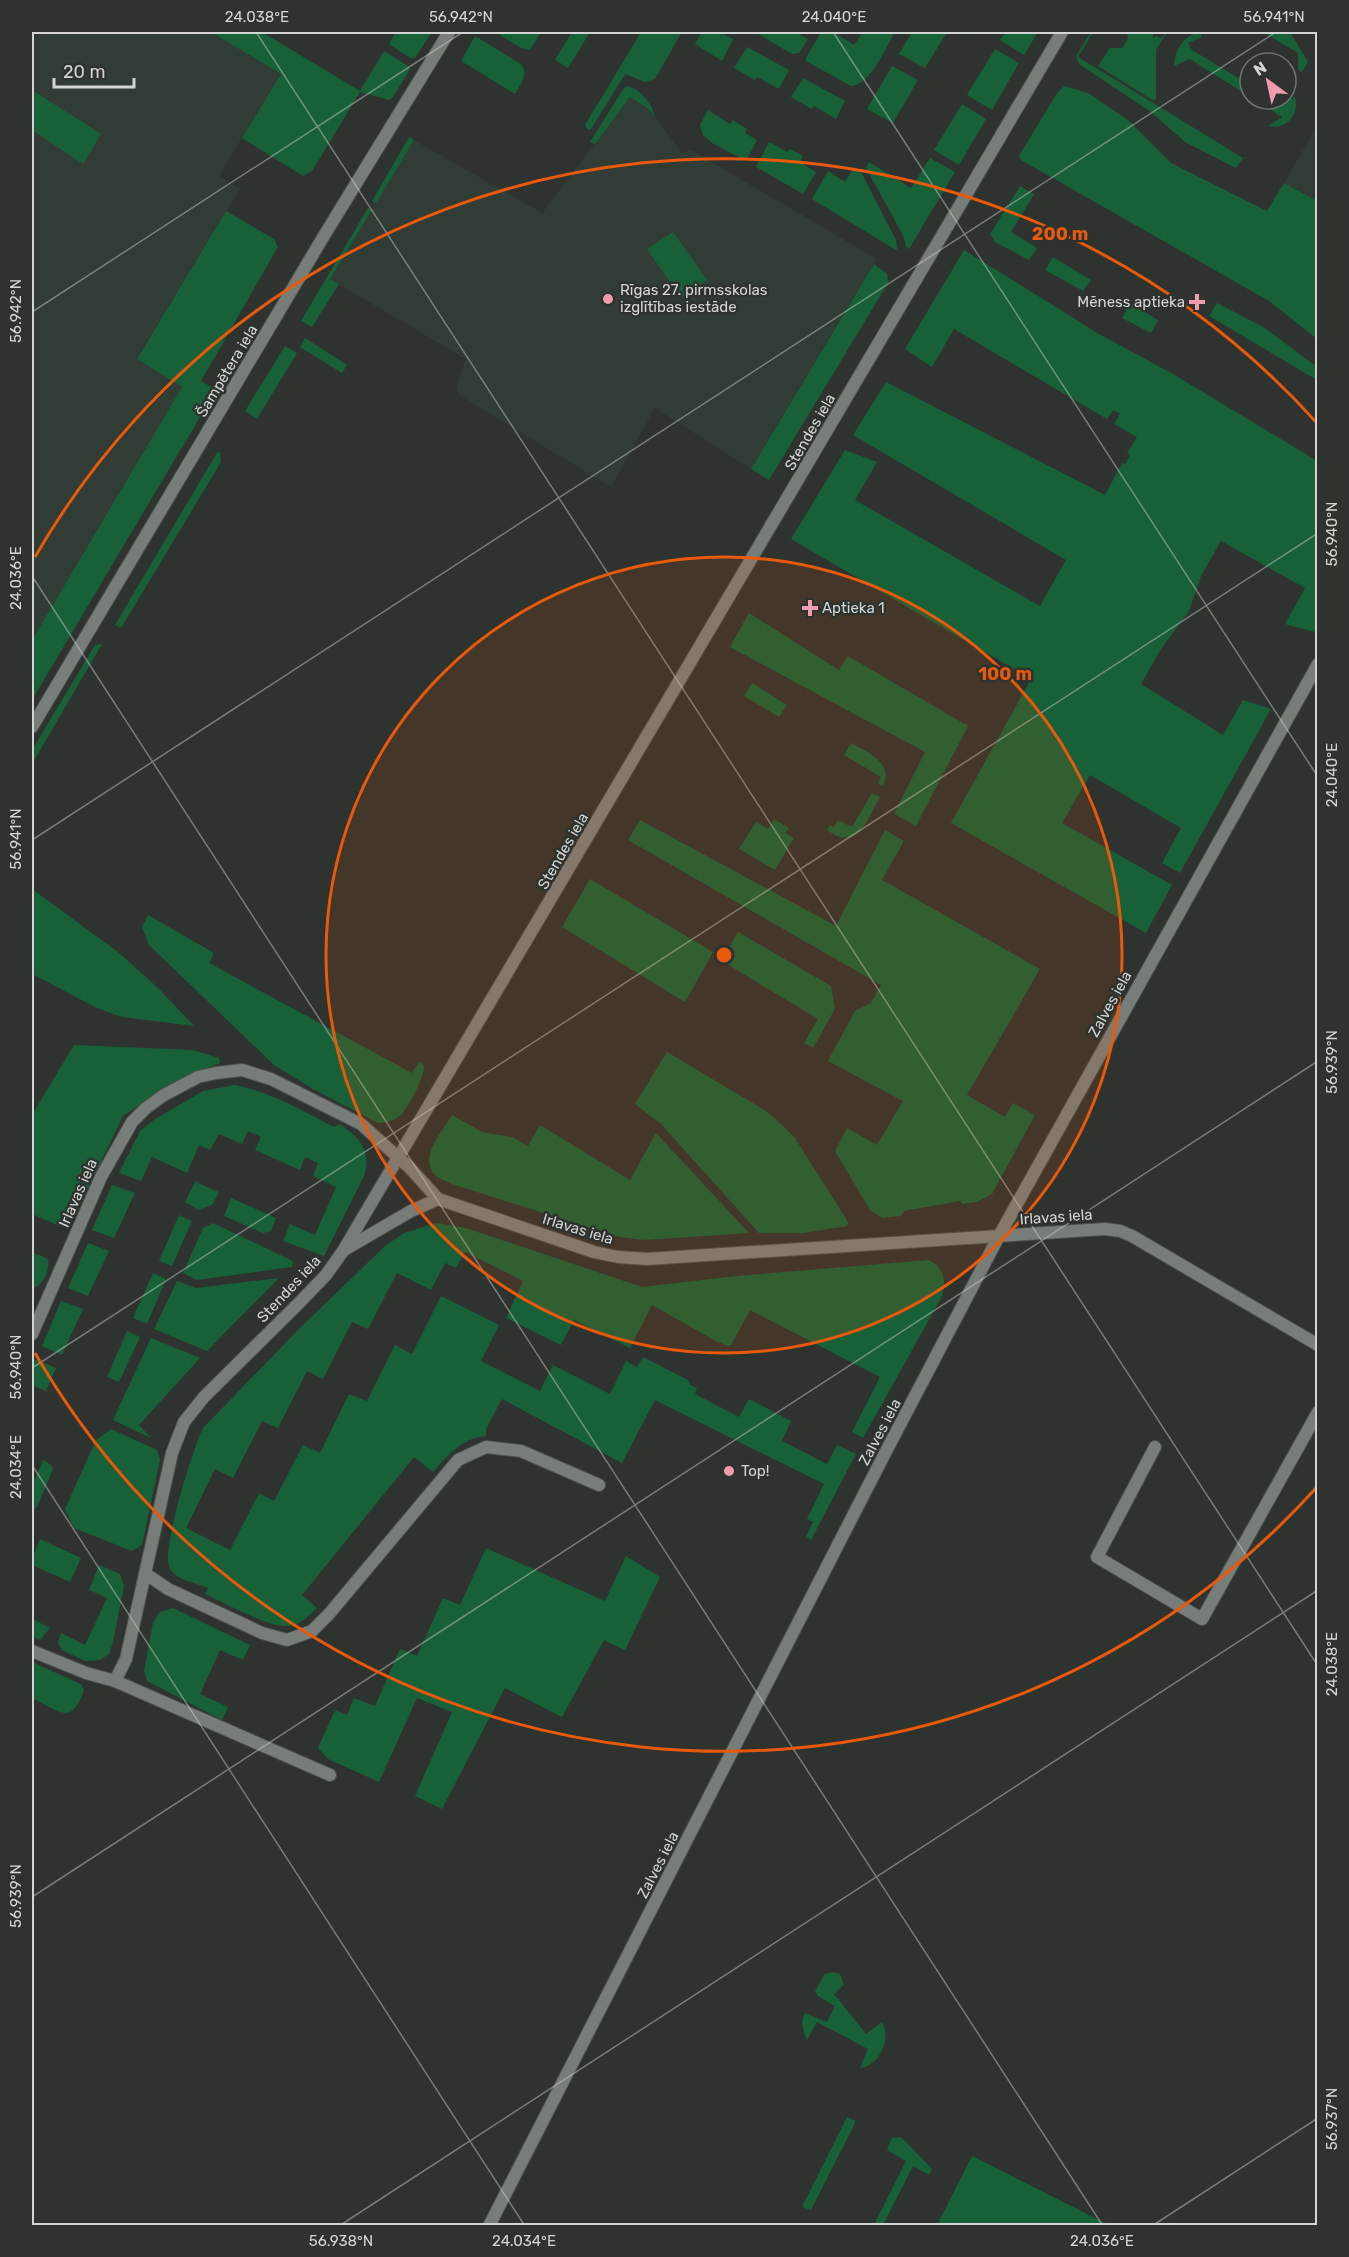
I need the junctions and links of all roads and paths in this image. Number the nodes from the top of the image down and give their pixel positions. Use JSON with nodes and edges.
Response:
{"nodes":[{"id":1,"x":449,"y":32,"type":"edge"},
{"id":2,"x":1062,"y":32,"type":"edge"},
{"id":3,"x":1317,"y":664,"type":"edge"},
{"id":4,"x":32,"y":727,"type":"edge"},
{"id":5,"x":398,"y":1157,"type":"junction"},
{"id":6,"x":438,"y":1198,"type":"junction"},
{"id":7,"x":999,"y":1236,"type":"junction"},
{"id":8,"x":343,"y":1251,"type":"junction"},
{"id":9,"x":32,"y":1334,"type":"edge"},
{"id":10,"x":1317,"y":1344,"type":"edge"},
{"id":11,"x":1317,"y":1412,"type":"edge"},
{"id":12,"x":1155,"y":1447,"type":"dead end"},
{"id":13,"x":599,"y":1485,"type":"dead end"},
{"id":14,"x":146,"y":1574,"type":"junction"},
{"id":15,"x":32,"y":1651,"type":"edge"},
{"id":16,"x":115,"y":1681,"type":"junction"},
{"id":17,"x":330,"y":1775,"type":"dead end"},
{"id":18,"x":489,"y":2226,"type":"edge"}],
"edges":[{"from":1,"to":4,"type":"street","name":"Šampētera iela"},
{"from":2,"to":5,"type":"street","name":"Stendes iela"},
{"from":3,"to":7,"type":"street","name":"Zalves iela"},
{"from":5,"to":6,"type":"street","name":"Irlavas iela"},
{"from":5,"to":8,"type":"street","name":"Stendes iela"},
{"from":5,"to":9,"type":"street","name":"Irlavas iela"},
{"from":6,"to":7,"type":"street","name":"Irlavas iela"},
{"from":6,"to":8,"type":"street"},
{"from":7,"to":10,"type":"street","name":"Irlavas iela"},
{"from":7,"to":18,"type":"street","name":"Zalves iela"},
{"from":8,"to":14,"type":"street","name":"Stendes iela"},
{"from":11,"to":12,"type":"street"},
{"from":13,"to":14,"type":"street"},
{"from":14,"to":16,"type":"street","name":"Stendes iela"},
{"from":15,"to":16,"type":"street"},
{"from":16,"to":17,"type":"street"}]}
